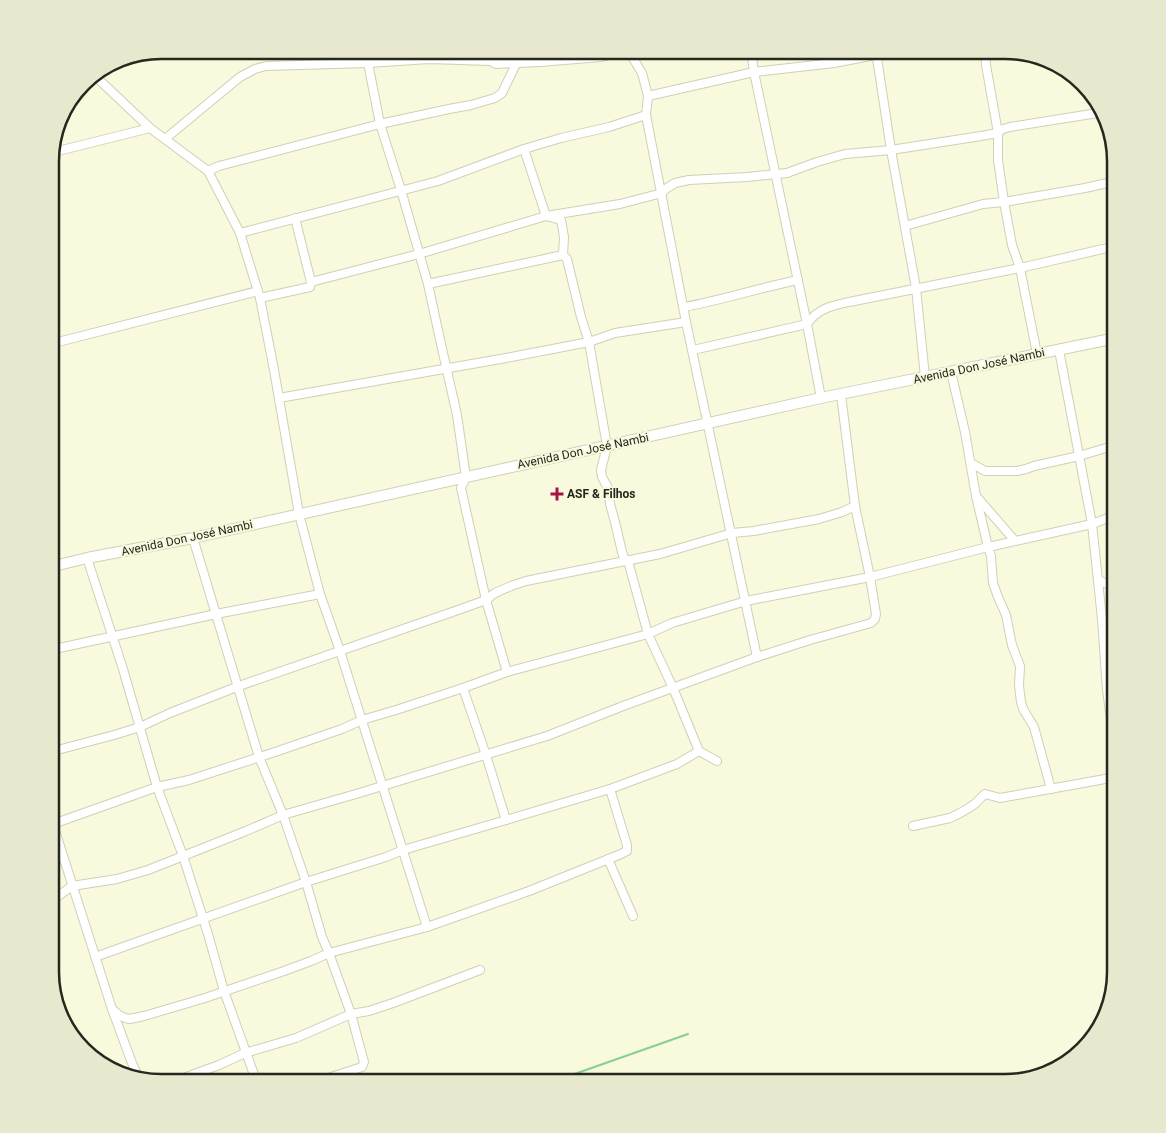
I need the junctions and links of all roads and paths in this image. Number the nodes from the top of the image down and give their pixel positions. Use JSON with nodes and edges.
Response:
{"nodes":[{"id":1,"x":515,"y":59,"type":"edge"},
{"id":2,"x":577,"y":59,"type":"edge"},
{"id":3,"x":633,"y":59,"type":"edge"},
{"id":4,"x":752,"y":59,"type":"edge"},
{"id":5,"x":850,"y":59,"type":"edge"},
{"id":6,"x":876,"y":59,"type":"edge"},
{"id":7,"x":985,"y":59,"type":"edge"},
{"id":8,"x":368,"y":63,"type":"junction"},
{"id":9,"x":516,"y":64,"type":"junction"},
{"id":10,"x":754,"y":72,"type":"junction"},
{"id":11,"x":99,"y":79,"type":"edge"},
{"id":12,"x":648,"y":96,"type":"junction"},
{"id":13,"x":1096,"y":113,"type":"edge"},
{"id":14,"x":646,"y":115,"type":"junction"},
{"id":15,"x":380,"y":124,"type":"junction"},
{"id":16,"x":150,"y":128,"type":"junction"},
{"id":17,"x":998,"y":133,"type":"junction"},
{"id":18,"x":165,"y":139,"type":"junction"},
{"id":19,"x":524,"y":149,"type":"junction"},
{"id":20,"x":891,"y":150,"type":"junction"},
{"id":21,"x":59,"y":151,"type":"edge"},
{"id":22,"x":208,"y":171,"type":"junction"},
{"id":23,"x":786,"y":173,"type":"junction"},
{"id":24,"x":776,"y":174,"type":"junction"},
{"id":25,"x":1107,"y":183,"type":"edge"},
{"id":26,"x":778,"y":186,"type":"junction"},
{"id":27,"x":401,"y":190,"type":"junction"},
{"id":28,"x":662,"y":193,"type":"junction"},
{"id":29,"x":1004,"y":202,"type":"junction"},
{"id":30,"x":546,"y":216,"type":"junction"},
{"id":31,"x":295,"y":218,"type":"junction"},
{"id":32,"x":905,"y":226,"type":"junction"},
{"id":33,"x":240,"y":233,"type":"junction"},
{"id":34,"x":1107,"y":248,"type":"edge"},
{"id":35,"x":419,"y":254,"type":"junction"},
{"id":36,"x":563,"y":255,"type":"junction"},
{"id":37,"x":1020,"y":268,"type":"junction"},
{"id":38,"x":798,"y":280,"type":"junction"},
{"id":39,"x":311,"y":282,"type":"junction"},
{"id":40,"x":428,"y":284,"type":"junction"},
{"id":41,"x":916,"y":288,"type":"junction"},
{"id":42,"x":259,"y":294,"type":"junction"},
{"id":43,"x":684,"y":307,"type":"junction"},
{"id":44,"x":686,"y":322,"type":"junction"},
{"id":45,"x":807,"y":324,"type":"junction"},
{"id":46,"x":1107,"y":340,"type":"edge"},
{"id":47,"x":59,"y":342,"type":"edge"},
{"id":48,"x":588,"y":342,"type":"junction"},
{"id":49,"x":693,"y":350,"type":"junction"},
{"id":50,"x":1059,"y":350,"type":"junction"},
{"id":51,"x":1037,"y":354,"type":"junction"},
{"id":52,"x":447,"y":369,"type":"junction"},
{"id":53,"x":951,"y":372,"type":"junction"},
{"id":54,"x":925,"y":377,"type":"junction"},
{"id":55,"x":841,"y":395,"type":"junction"},
{"id":56,"x":279,"y":398,"type":"junction"},
{"id":57,"x":821,"y":398,"type":"junction"},
{"id":58,"x":708,"y":424,"type":"junction"},
{"id":59,"x":607,"y":446,"type":"junction"},
{"id":60,"x":1107,"y":448,"type":"edge"},
{"id":61,"x":1079,"y":456,"type":"junction"},
{"id":62,"x":971,"y":463,"type":"junction"},
{"id":63,"x":985,"y":471,"type":"junction"},
{"id":64,"x":466,"y":477,"type":"junction"},
{"id":65,"x":974,"y":480,"type":"junction"},
{"id":66,"x":976,"y":496,"type":"junction"},
{"id":67,"x":855,"y":506,"type":"junction"},
{"id":68,"x":299,"y":514,"type":"junction"},
{"id":69,"x":1107,"y":518,"type":"edge"},
{"id":70,"x":1092,"y":524,"type":"junction"},
{"id":71,"x":732,"y":534,"type":"junction"},
{"id":72,"x":193,"y":538,"type":"junction"},
{"id":73,"x":1014,"y":541,"type":"junction"},
{"id":74,"x":988,"y":547,"type":"junction"},
{"id":75,"x":87,"y":558,"type":"junction"},
{"id":76,"x":628,"y":561,"type":"junction"},
{"id":77,"x":59,"y":565,"type":"edge"},
{"id":78,"x":870,"y":577,"type":"junction"},
{"id":79,"x":1098,"y":580,"type":"junction"},
{"id":80,"x":1107,"y":584,"type":"edge"},
{"id":81,"x":320,"y":594,"type":"junction"},
{"id":82,"x":486,"y":600,"type":"junction"},
{"id":83,"x":746,"y":601,"type":"junction"},
{"id":84,"x":216,"y":614,"type":"junction"},
{"id":85,"x":648,"y":634,"type":"junction"},
{"id":86,"x":112,"y":636,"type":"junction"},
{"id":87,"x":59,"y":648,"type":"edge"},
{"id":88,"x":340,"y":651,"type":"junction"},
{"id":89,"x":757,"y":657,"type":"junction"},
{"id":90,"x":507,"y":672,"type":"junction"},
{"id":91,"x":1106,"y":672,"type":"joint"},
{"id":92,"x":238,"y":686,"type":"junction"},
{"id":93,"x":463,"y":688,"type":"junction"},
{"id":94,"x":673,"y":688,"type":"junction"},
{"id":95,"x":1107,"y":696,"type":"edge"},
{"id":96,"x":362,"y":720,"type":"junction"},
{"id":97,"x":140,"y":727,"type":"junction"},
{"id":98,"x":59,"y":750,"type":"edge"},
{"id":99,"x":699,"y":751,"type":"junction"},
{"id":100,"x":486,"y":755,"type":"junction"},
{"id":101,"x":259,"y":757,"type":"junction"},
{"id":102,"x":717,"y":761,"type":"dead end"},
{"id":103,"x":1107,"y":779,"type":"edge"},
{"id":104,"x":382,"y":786,"type":"junction"},
{"id":105,"x":157,"y":787,"type":"junction"},
{"id":106,"x":610,"y":789,"type":"junction"},
{"id":107,"x":1051,"y":789,"type":"junction"},
{"id":108,"x":283,"y":815,"type":"junction"},
{"id":109,"x":506,"y":820,"type":"junction"},
{"id":110,"x":59,"y":822,"type":"edge"},
{"id":111,"x":914,"y":826,"type":"dead end"},
{"id":112,"x":59,"y":844,"type":"edge"},
{"id":113,"x":403,"y":850,"type":"junction"},
{"id":114,"x":183,"y":856,"type":"junction"},
{"id":115,"x":608,"y":860,"type":"junction"},
{"id":116,"x":306,"y":882,"type":"junction"},
{"id":117,"x":72,"y":886,"type":"junction"},
{"id":118,"x":59,"y":895,"type":"edge"},
{"id":119,"x":633,"y":916,"type":"dead end"},
{"id":120,"x":203,"y":919,"type":"junction"},
{"id":121,"x":427,"y":927,"type":"junction"},
{"id":122,"x":329,"y":952,"type":"junction"},
{"id":123,"x":95,"y":957,"type":"junction"},
{"id":124,"x":480,"y":970,"type":"dead end"},
{"id":125,"x":224,"y":991,"type":"junction"},
{"id":126,"x":112,"y":1009,"type":"junction"},
{"id":127,"x":351,"y":1014,"type":"junction"},
{"id":128,"x":245,"y":1053,"type":"junction"},
{"id":129,"x":135,"y":1071,"type":"edge"},
{"id":130,"x":194,"y":1074,"type":"edge"},
{"id":131,"x":253,"y":1074,"type":"edge"},
{"id":132,"x":340,"y":1074,"type":"edge"}],
"edges":[{"from":1,"to":9,"type":"street"},
{"from":2,"to":9,"type":"street"},
{"from":3,"to":12,"type":"street"},
{"from":4,"to":10,"type":"street"},
{"from":5,"to":10,"type":"street"},
{"from":6,"to":20,"type":"street"},
{"from":7,"to":17,"type":"street"},
{"from":8,"to":9,"type":"street"},
{"from":8,"to":15,"type":"street"},
{"from":8,"to":18,"type":"street"},
{"from":9,"to":15,"type":"street"},
{"from":10,"to":12,"type":"street"},
{"from":10,"to":24,"type":"street"},
{"from":11,"to":16,"type":"street"},
{"from":12,"to":14,"type":"street"},
{"from":13,"to":17,"type":"street"},
{"from":14,"to":19,"type":"street"},
{"from":14,"to":28,"type":"street"},
{"from":15,"to":22,"type":"street"},
{"from":15,"to":27,"type":"street"},
{"from":16,"to":18,"type":"street"},
{"from":16,"to":21,"type":"street"},
{"from":17,"to":20,"type":"street"},
{"from":17,"to":29,"type":"street"},
{"from":18,"to":22,"type":"street"},
{"from":19,"to":27,"type":"street"},
{"from":19,"to":30,"type":"street"},
{"from":20,"to":23,"type":"street"},
{"from":20,"to":32,"type":"street"},
{"from":22,"to":33,"type":"street"},
{"from":23,"to":24,"type":"street"},
{"from":23,"to":26,"type":"street"},
{"from":24,"to":26,"type":"street"},
{"from":24,"to":28,"type":"street"},
{"from":25,"to":29,"type":"street"},
{"from":26,"to":38,"type":"street"},
{"from":27,"to":31,"type":"street"},
{"from":27,"to":35,"type":"street"},
{"from":28,"to":30,"type":"street"},
{"from":28,"to":43,"type":"street"},
{"from":29,"to":32,"type":"street"},
{"from":29,"to":37,"type":"street"},
{"from":30,"to":35,"type":"street"},
{"from":30,"to":36,"type":"street"},
{"from":31,"to":33,"type":"street"},
{"from":31,"to":39,"type":"street"},
{"from":32,"to":41,"type":"street"},
{"from":33,"to":42,"type":"street"},
{"from":34,"to":37,"type":"street"},
{"from":35,"to":39,"type":"street"},
{"from":35,"to":40,"type":"street"},
{"from":36,"to":40,"type":"street"},
{"from":36,"to":48,"type":"street"},
{"from":37,"to":41,"type":"street"},
{"from":37,"to":51,"type":"street"},
{"from":38,"to":43,"type":"street"},
{"from":38,"to":45,"type":"street"},
{"from":39,"to":42,"type":"street"},
{"from":40,"to":52,"type":"street"},
{"from":41,"to":45,"type":"street"},
{"from":41,"to":54,"type":"street"},
{"from":42,"to":47,"type":"street"},
{"from":42,"to":56,"type":"street"},
{"from":43,"to":44,"type":"street"},
{"from":44,"to":48,"type":"street"},
{"from":44,"to":49,"type":"street"},
{"from":45,"to":49,"type":"street"},
{"from":45,"to":57,"type":"street"},
{"from":46,"to":50,"type":"street","name":"Avenida Don José Nambi"},
{"from":48,"to":52,"type":"street"},
{"from":48,"to":59,"type":"street"},
{"from":49,"to":58,"type":"street"},
{"from":50,"to":51,"type":"street","name":"Avenida Don José Nambi"},
{"from":50,"to":61,"type":"street"},
{"from":51,"to":53,"type":"street","name":"Avenida Don José Nambi"},
{"from":52,"to":56,"type":"street"},
{"from":52,"to":64,"type":"street"},
{"from":53,"to":54,"type":"street","name":"Avenida Don José Nambi"},
{"from":53,"to":62,"type":"street"},
{"from":54,"to":55,"type":"street","name":"Avenida Don José Nambi"},
{"from":55,"to":57,"type":"street","name":"Avenida Don José Nambi"},
{"from":55,"to":67,"type":"street"},
{"from":56,"to":68,"type":"street"},
{"from":57,"to":58,"type":"street","name":"Avenida Don José Nambi"},
{"from":58,"to":59,"type":"street","name":"Avenida Don José Nambi"},
{"from":58,"to":71,"type":"street"},
{"from":59,"to":64,"type":"street","name":"Avenida Don José Nambi"},
{"from":59,"to":76,"type":"street"},
{"from":60,"to":61,"type":"street"},
{"from":61,"to":63,"type":"street"},
{"from":61,"to":70,"type":"street"},
{"from":62,"to":63,"type":"street"},
{"from":62,"to":65,"type":"street"},
{"from":63,"to":65,"type":"street"},
{"from":64,"to":68,"type":"street","name":"Avenida Don José Nambi"},
{"from":64,"to":82,"type":"street"},
{"from":65,"to":66,"type":"street"},
{"from":66,"to":73,"type":"street"},
{"from":66,"to":74,"type":"street"},
{"from":67,"to":71,"type":"street"},
{"from":67,"to":78,"type":"street"},
{"from":68,"to":72,"type":"street","name":"Avenida Don José Nambi"},
{"from":68,"to":81,"type":"street"},
{"from":69,"to":70,"type":"street"},
{"from":70,"to":73,"type":"street"},
{"from":70,"to":79,"type":"street"},
{"from":71,"to":76,"type":"street"},
{"from":71,"to":83,"type":"street"},
{"from":72,"to":75,"type":"street","name":"Avenida Don José Nambi"},
{"from":72,"to":84,"type":"street"},
{"from":73,"to":74,"type":"street"},
{"from":74,"to":78,"type":"street"},
{"from":74,"to":107,"type":"street"},
{"from":75,"to":77,"type":"street","name":"Avenida Don José Nambi"},
{"from":75,"to":86,"type":"street"},
{"from":76,"to":82,"type":"street"},
{"from":76,"to":85,"type":"street"},
{"from":78,"to":83,"type":"street"},
{"from":78,"to":89,"type":"street"},
{"from":79,"to":80,"type":"street"},
{"from":79,"to":91,"type":"street"},
{"from":81,"to":84,"type":"street"},
{"from":81,"to":88,"type":"street"},
{"from":82,"to":88,"type":"street"},
{"from":82,"to":90,"type":"street"},
{"from":83,"to":85,"type":"street"},
{"from":83,"to":89,"type":"street"},
{"from":84,"to":86,"type":"street"},
{"from":84,"to":92,"type":"street"},
{"from":85,"to":90,"type":"street"},
{"from":85,"to":94,"type":"street"},
{"from":86,"to":87,"type":"street"},
{"from":86,"to":97,"type":"street"},
{"from":88,"to":92,"type":"street"},
{"from":88,"to":96,"type":"street"},
{"from":89,"to":94,"type":"street"},
{"from":90,"to":93,"type":"street"},
{"from":91,"to":95,"type":"street"},
{"from":92,"to":97,"type":"street"},
{"from":92,"to":101,"type":"street"},
{"from":93,"to":96,"type":"street"},
{"from":93,"to":100,"type":"street"},
{"from":94,"to":99,"type":"street"},
{"from":94,"to":100,"type":"street"},
{"from":96,"to":101,"type":"street"},
{"from":96,"to":104,"type":"street"},
{"from":97,"to":98,"type":"street"},
{"from":97,"to":105,"type":"street"},
{"from":99,"to":102,"type":"street"},
{"from":99,"to":106,"type":"street"},
{"from":100,"to":104,"type":"street"},
{"from":100,"to":109,"type":"street"},
{"from":101,"to":105,"type":"street"},
{"from":101,"to":108,"type":"street"},
{"from":103,"to":107,"type":"street"},
{"from":104,"to":108,"type":"street"},
{"from":104,"to":113,"type":"street"},
{"from":105,"to":110,"type":"street"},
{"from":105,"to":114,"type":"street"},
{"from":106,"to":109,"type":"street"},
{"from":106,"to":115,"type":"street"},
{"from":107,"to":111,"type":"street"},
{"from":108,"to":114,"type":"street"},
{"from":108,"to":116,"type":"street"},
{"from":109,"to":113,"type":"street"},
{"from":112,"to":117,"type":"street"},
{"from":113,"to":116,"type":"street"},
{"from":113,"to":121,"type":"street"},
{"from":114,"to":117,"type":"street"},
{"from":114,"to":120,"type":"street"},
{"from":115,"to":119,"type":"street"},
{"from":115,"to":121,"type":"street"},
{"from":116,"to":120,"type":"street"},
{"from":116,"to":122,"type":"street"},
{"from":117,"to":118,"type":"street"},
{"from":117,"to":123,"type":"street"},
{"from":120,"to":123,"type":"street"},
{"from":120,"to":125,"type":"street"},
{"from":121,"to":122,"type":"street"},
{"from":122,"to":125,"type":"street"},
{"from":122,"to":127,"type":"street"},
{"from":123,"to":126,"type":"street"},
{"from":124,"to":127,"type":"street"},
{"from":125,"to":126,"type":"street"},
{"from":125,"to":128,"type":"street"},
{"from":126,"to":129,"type":"street"},
{"from":127,"to":128,"type":"street"},
{"from":127,"to":132,"type":"street"},
{"from":128,"to":130,"type":"street"},
{"from":128,"to":131,"type":"street"}]}
